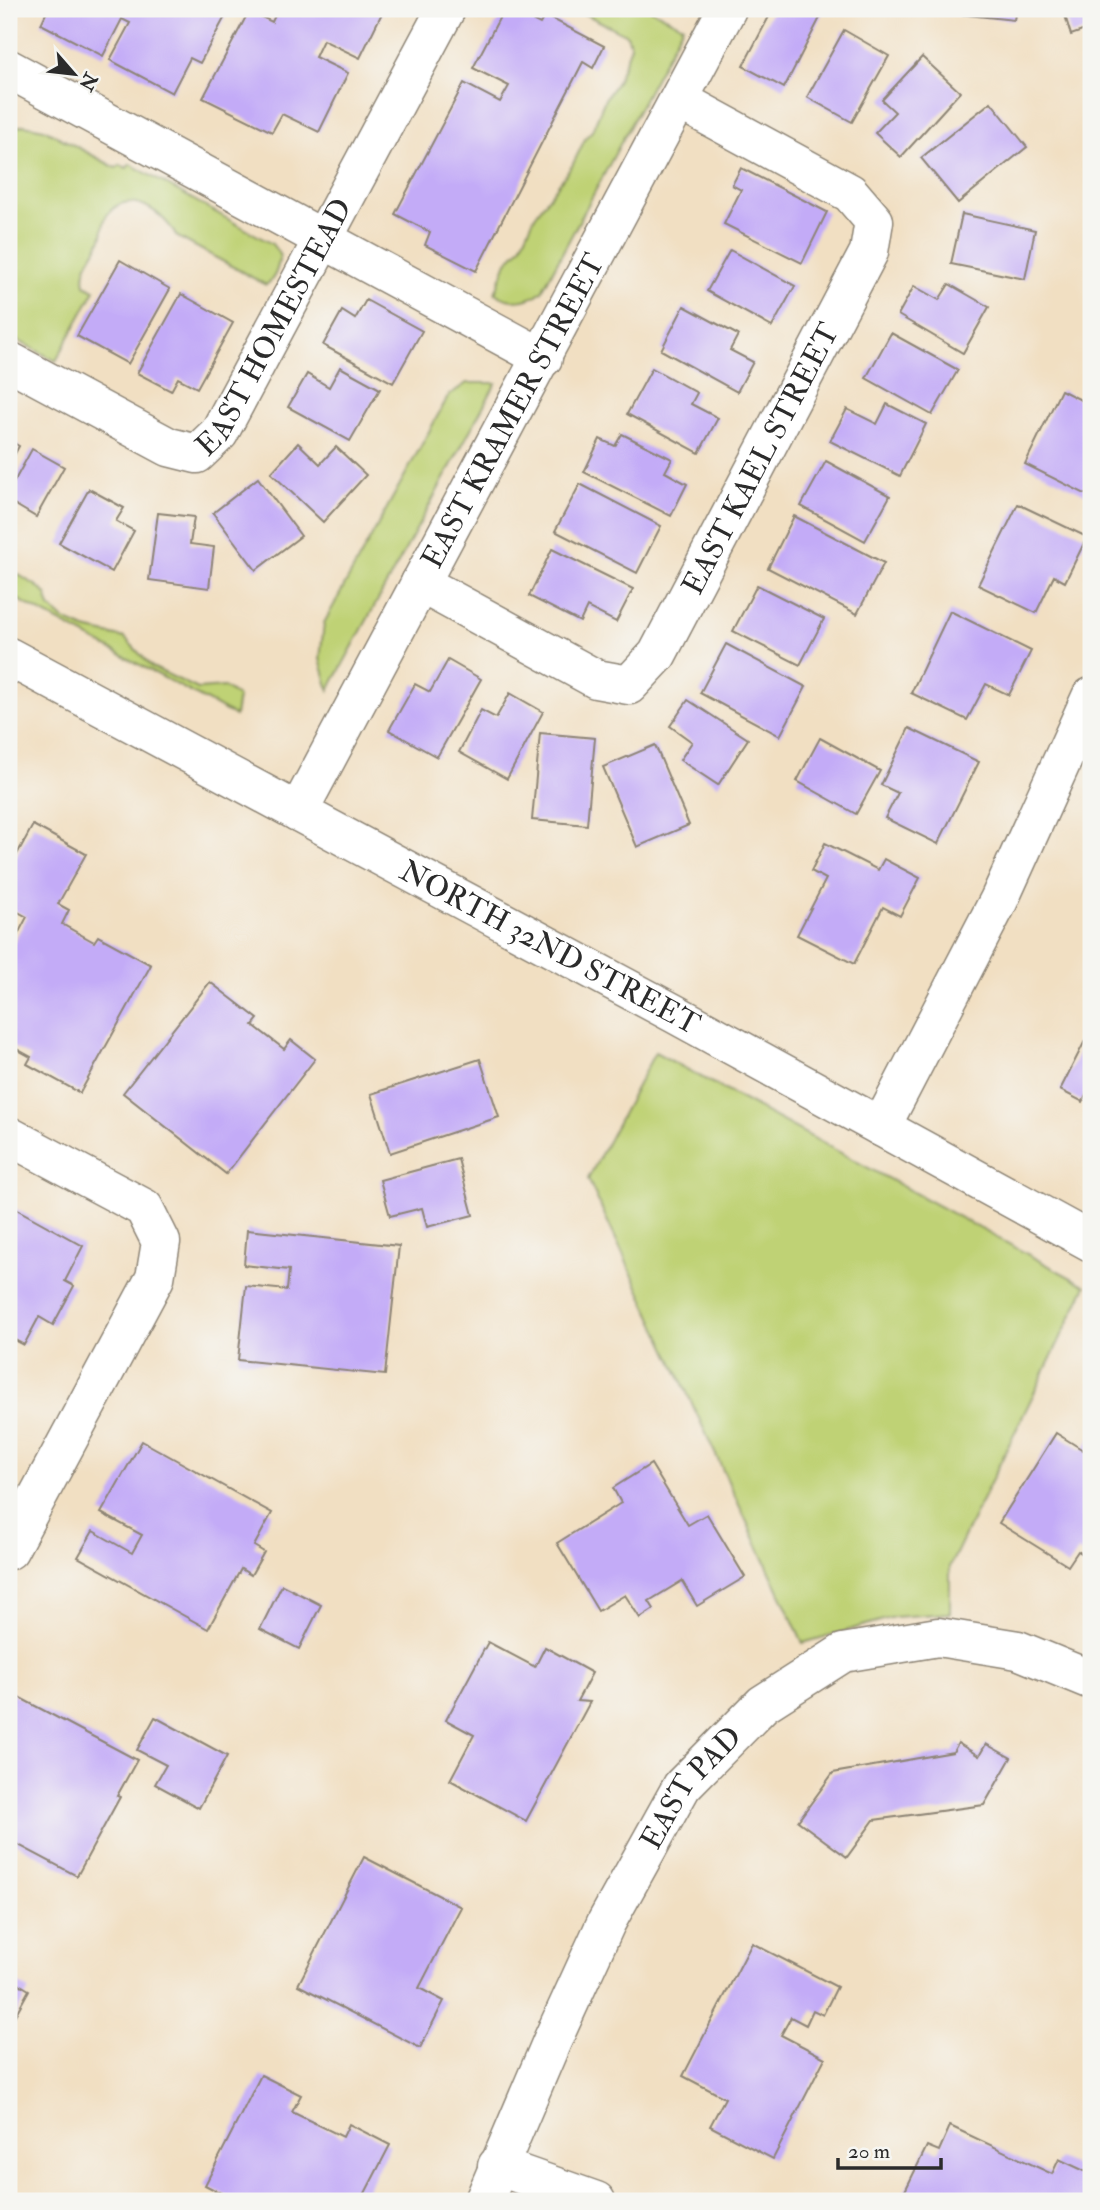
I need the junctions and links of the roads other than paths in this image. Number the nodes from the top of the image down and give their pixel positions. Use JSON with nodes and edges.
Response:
{"nodes":[{"id":1,"x":446,"y":9,"type":"edge"},
{"id":2,"x":727,"y":9,"type":"edge"},
{"id":3,"x":9,"y":69,"type":"edge"},
{"id":4,"x":679,"y":100,"type":"junction"},
{"id":5,"x":324,"y":238,"type":"junction"},
{"id":6,"x":543,"y":358,"type":"junction"},
{"id":7,"x":9,"y":361,"type":"edge"},
{"id":8,"x":420,"y":583,"type":"junction"},
{"id":9,"x":9,"y":657,"type":"edge"},
{"id":10,"x":1091,"y":697,"type":"edge"},
{"id":11,"x":299,"y":812,"type":"junction"},
{"id":12,"x":881,"y":1127,"type":"junction"},
{"id":13,"x":9,"y":1136,"type":"edge"},
{"id":14,"x":1091,"y":1242,"type":"edge"},
{"id":15,"x":9,"y":1550,"type":"edge"},
{"id":16,"x":1091,"y":1680,"type":"edge"},
{"id":17,"x":497,"y":2166,"type":"junction"},
{"id":18,"x":484,"y":2201,"type":"edge"},
{"id":19,"x":596,"y":2201,"type":"edge"}],
"edges":[{"from":1,"to":5,"type":"street","name":"EAST HOMESTEAD"},
{"from":2,"to":4,"type":"street","name":"EAST KRAMER STREET"},
{"from":3,"to":5,"type":"street"},
{"from":4,"to":6,"type":"street","name":"EAST KRAMER STREET"},
{"from":4,"to":8,"type":"street","name":"EAST KAEL STREET"},
{"from":5,"to":6,"type":"street"},
{"from":5,"to":7,"type":"street","name":"EAST HOMESTEAD"},
{"from":6,"to":8,"type":"street","name":"EAST KRAMER STREET"},
{"from":8,"to":11,"type":"street","name":"EAST KRAMER STREET"},
{"from":9,"to":11,"type":"street","name":"NORTH 32ND STREET"},
{"from":10,"to":12,"type":"street"},
{"from":11,"to":12,"type":"street","name":"NORTH 32ND STREET"},
{"from":12,"to":14,"type":"street","name":"NORTH 32ND STREET"},
{"from":13,"to":15,"type":"street"},
{"from":16,"to":17,"type":"street","name":"EAST PAD"},
{"from":17,"to":18,"type":"street","name":"EAST PAD"},
{"from":17,"to":19,"type":"street"}]}
